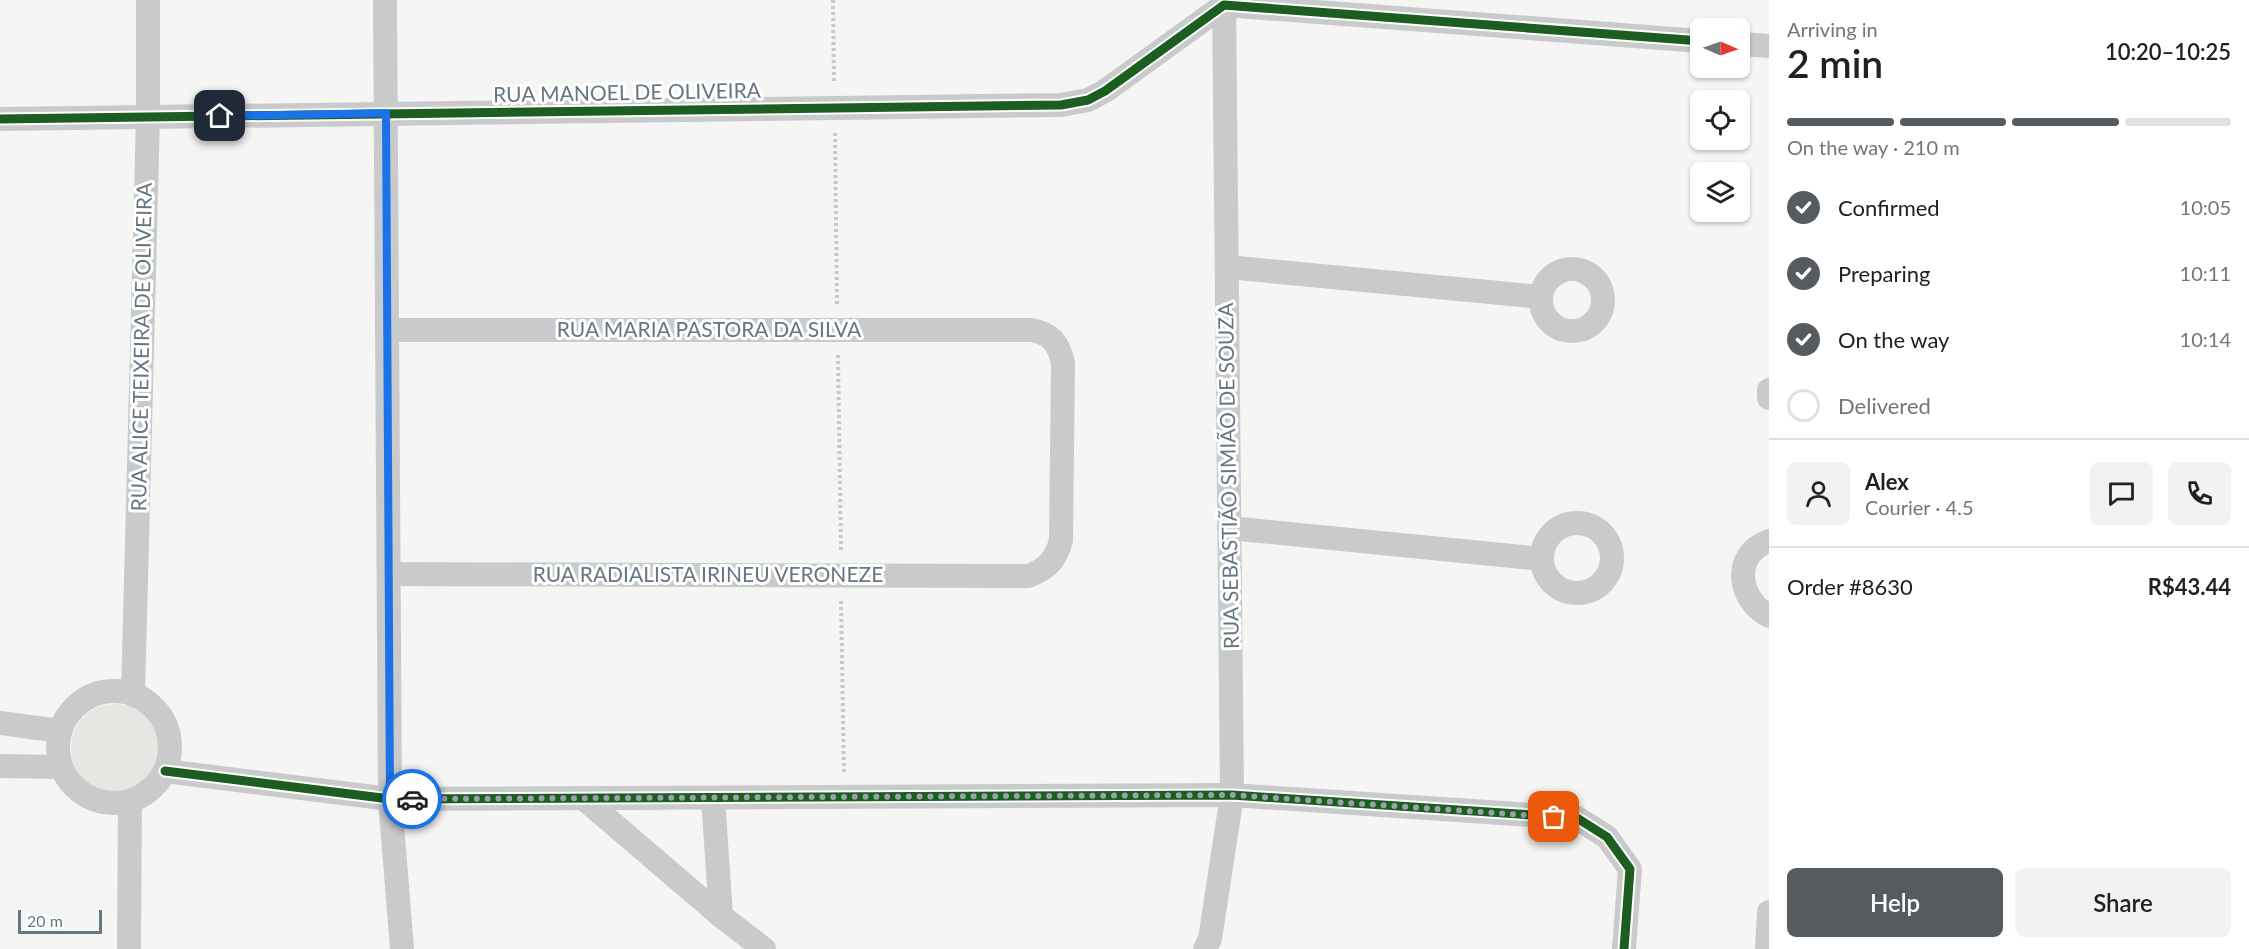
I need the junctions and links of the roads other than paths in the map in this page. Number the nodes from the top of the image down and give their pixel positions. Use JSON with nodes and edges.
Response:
{"nodes":[{"id":1,"x":148,"y":0,"type":"edge"},
{"id":2,"x":385,"y":0,"type":"edge"},
{"id":3,"x":1224,"y":3,"type":"edge"},
{"id":4,"x":1690,"y":40,"type":"edge"},
{"id":5,"x":1750,"y":45,"type":"edge"},
{"id":6,"x":1769,"y":46,"type":"edge"},
{"id":7,"x":386,"y":113,"type":"junction"},
{"id":8,"x":148,"y":117,"type":"junction"},
{"id":9,"x":0,"y":119,"type":"edge"},
{"id":10,"x":1227,"y":267,"type":"junction"},
{"id":11,"x":1541,"y":297,"type":"dead end"},
{"id":12,"x":387,"y":330,"type":"junction"},
{"id":13,"x":1769,"y":390,"type":"edge"},
{"id":14,"x":1769,"y":398,"type":"edge"},
{"id":15,"x":1229,"y":528,"type":"junction"},
{"id":16,"x":1769,"y":541,"type":"edge"},
{"id":17,"x":1542,"y":559,"type":"dead end"},
{"id":18,"x":389,"y":574,"type":"junction"},
{"id":19,"x":1028,"y":576,"type":"joint"},
{"id":20,"x":1769,"y":616,"type":"edge"},
{"id":21,"x":133,"y":695,"type":"junction"},
{"id":22,"x":0,"y":723,"type":"edge"},
{"id":23,"x":60,"y":731,"type":"junction"},
{"id":24,"x":0,"y":766,"type":"edge"},
{"id":25,"x":61,"y":766,"type":"junction"},
{"id":26,"x":165,"y":771,"type":"junction"},
{"id":27,"x":1232,"y":795,"type":"junction"},
{"id":28,"x":583,"y":798,"type":"junction"},
{"id":29,"x":713,"y":798,"type":"junction"},
{"id":30,"x":390,"y":799,"type":"junction"},
{"id":31,"x":130,"y":801,"type":"junction"},
{"id":32,"x":1769,"y":912,"type":"edge"},
{"id":33,"x":721,"y":916,"type":"junction"},
{"id":34,"x":129,"y":949,"type":"edge"},
{"id":35,"x":402,"y":949,"type":"edge"},
{"id":36,"x":764,"y":949,"type":"edge"},
{"id":37,"x":1205,"y":949,"type":"edge"},
{"id":38,"x":1624,"y":949,"type":"edge"},
{"id":39,"x":1767,"y":949,"type":"edge"}],
"edges":[{"from":1,"to":8,"type":"street","name":"RUA ALICE TEIXEIRA DE OLIVEIRA"},
{"from":2,"to":7,"type":"street"},
{"from":3,"to":4,"type":"street"},
{"from":3,"to":7,"type":"street","name":"RUA MANOEL DE OLIVEIRA"},
{"from":3,"to":10,"type":"street","name":"RUA SEBASTIÃO SIMIÃO DE SOUZA"},
{"from":5,"to":6,"type":"street"},
{"from":7,"to":8,"type":"street","name":"RUA MANOEL DE OLIVEIRA"},
{"from":7,"to":12,"type":"street"},
{"from":8,"to":9,"type":"street","name":"RUA MANOEL DE OLIVEIRA"},
{"from":8,"to":21,"type":"street","name":"RUA ALICE TEIXEIRA DE OLIVEIRA"},
{"from":10,"to":11,"type":"street"},
{"from":10,"to":15,"type":"street","name":"RUA SEBASTIÃO SIMIÃO DE SOUZA"},
{"from":12,"to":18,"type":"street"},
{"from":12,"to":19,"type":"street","name":"RUA MARIA PASTORA DA SILVA"},
{"from":13,"to":14,"type":"street"},
{"from":15,"to":17,"type":"street"},
{"from":15,"to":27,"type":"street","name":"RUA SEBASTIÃO SIMIÃO DE SOUZA"},
{"from":16,"to":20,"type":"street"},
{"from":18,"to":19,"type":"street","name":"RUA RADIALISTA IRINEU VERONEZE"},
{"from":18,"to":30,"type":"street"},
{"from":21,"to":23,"type":"street"},
{"from":21,"to":26,"type":"street"},
{"from":22,"to":23,"type":"street"},
{"from":23,"to":25,"type":"street"},
{"from":24,"to":25,"type":"street"},
{"from":25,"to":31,"type":"street"},
{"from":26,"to":30,"type":"street"},
{"from":26,"to":31,"type":"street"},
{"from":27,"to":29,"type":"street"},
{"from":27,"to":37,"type":"street","name":"RUA SEBASTIÃO SIMIÃO DE SOUZA"},
{"from":27,"to":38,"type":"street"},
{"from":28,"to":29,"type":"street"},
{"from":28,"to":30,"type":"street"},
{"from":28,"to":33,"type":"street"},
{"from":29,"to":33,"type":"street"},
{"from":30,"to":35,"type":"street"},
{"from":31,"to":34,"type":"street"},
{"from":32,"to":39,"type":"street"},
{"from":33,"to":36,"type":"street"}]}
